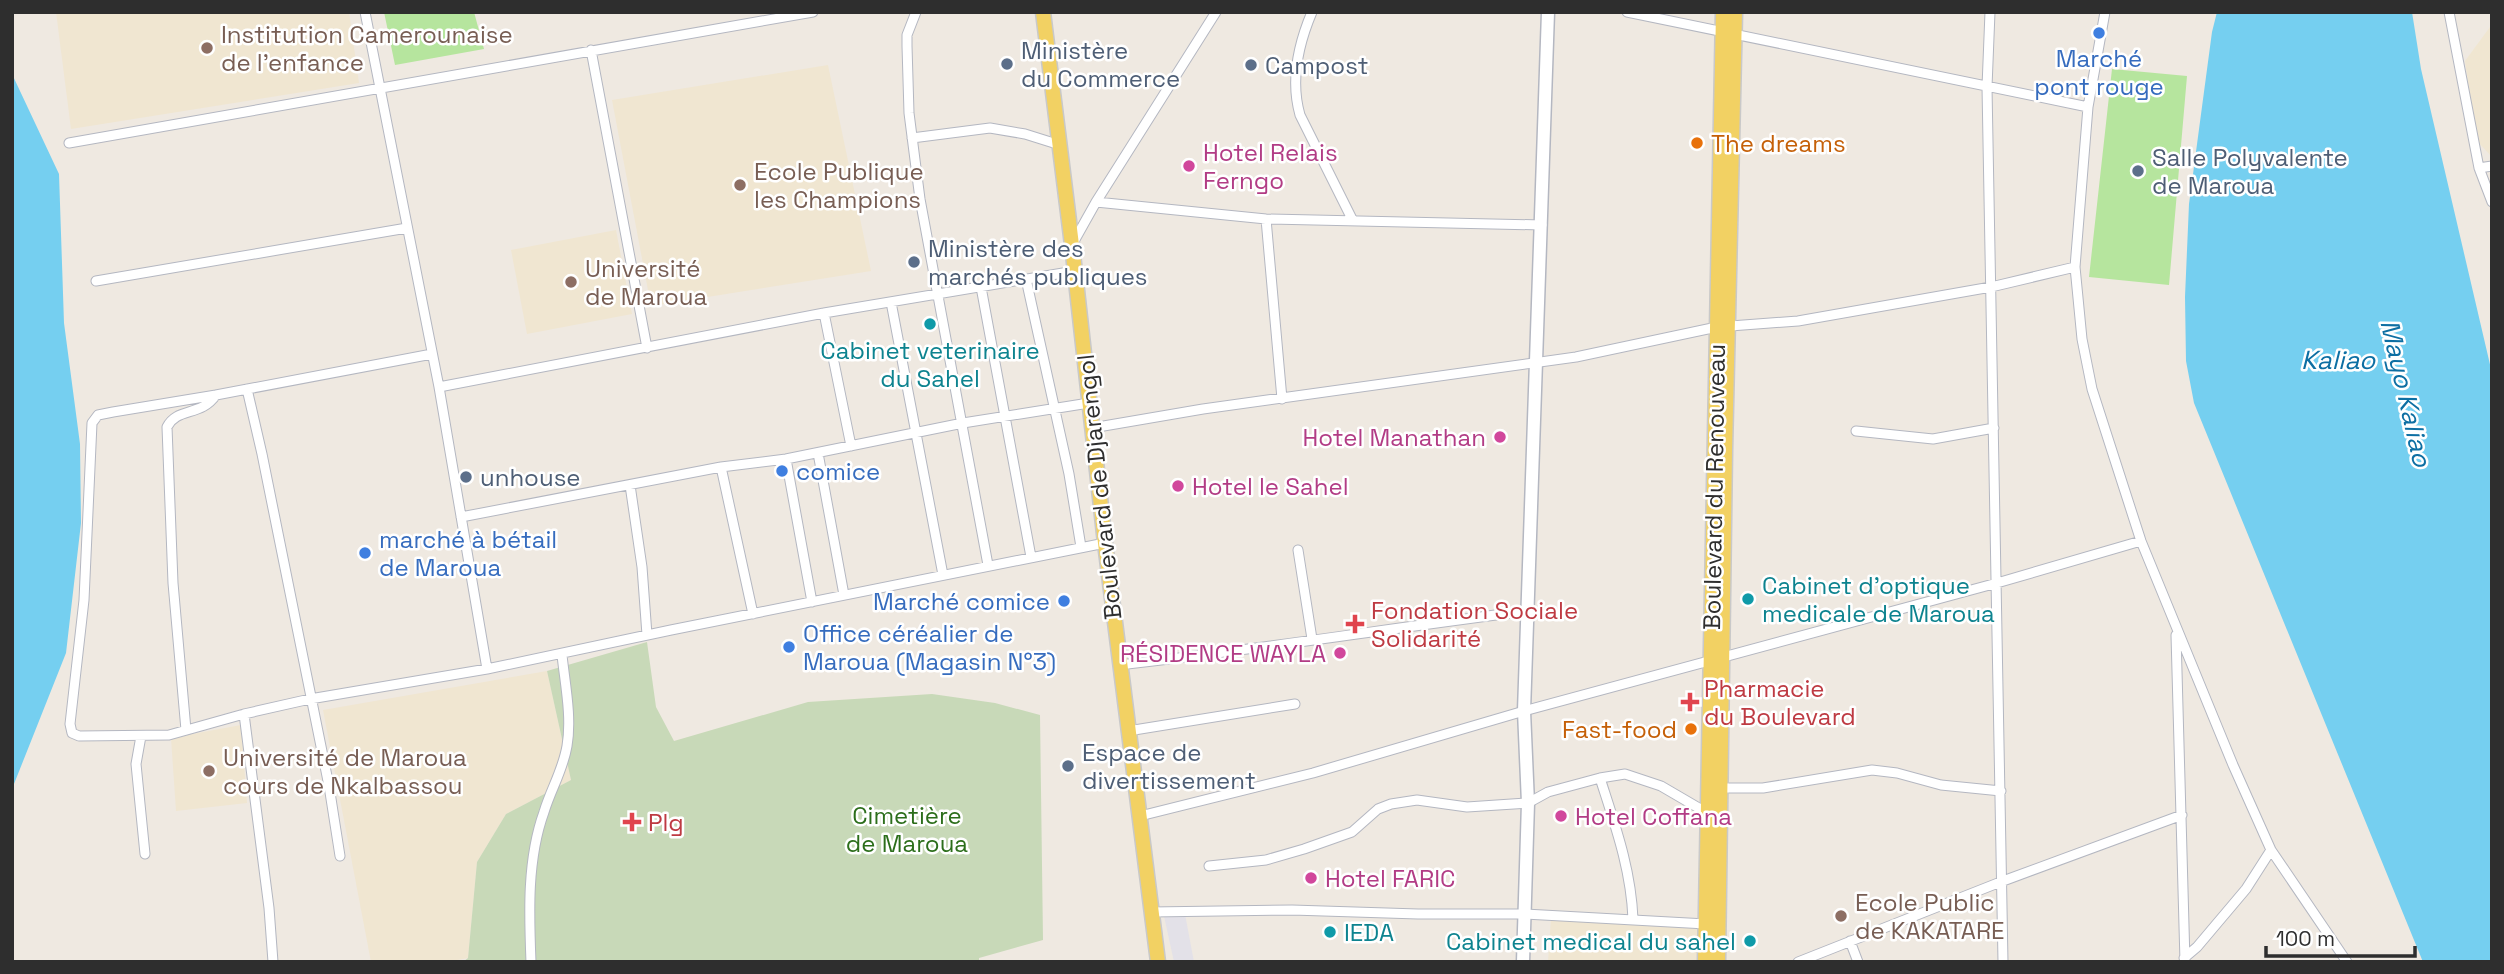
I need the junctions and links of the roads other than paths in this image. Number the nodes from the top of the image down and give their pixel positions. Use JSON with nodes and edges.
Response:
{"nodes":[{"id":1,"x":365,"y":12,"type":"edge"},
{"id":2,"x":813,"y":12,"type":"edge"},
{"id":3,"x":916,"y":12,"type":"edge"},
{"id":4,"x":1043,"y":12,"type":"edge"},
{"id":5,"x":1216,"y":12,"type":"edge"},
{"id":6,"x":1312,"y":12,"type":"edge"},
{"id":7,"x":1548,"y":12,"type":"edge"},
{"id":8,"x":1627,"y":12,"type":"edge"},
{"id":9,"x":1723,"y":12,"type":"edge"},
{"id":10,"x":1735,"y":12,"type":"edge"},
{"id":11,"x":1990,"y":12,"type":"edge"},
{"id":12,"x":2105,"y":12,"type":"edge"},
{"id":13,"x":2449,"y":12,"type":"edge"},
{"id":14,"x":1729,"y":35,"type":"junction"},
{"id":15,"x":591,"y":50,"type":"junction"},
{"id":16,"x":1987,"y":87,"type":"junction"},
{"id":17,"x":380,"y":88,"type":"junction"},
{"id":18,"x":2088,"y":107,"type":"junction"},
{"id":19,"x":912,"y":138,"type":"junction"},
{"id":20,"x":69,"y":143,"type":"dead end"},
{"id":21,"x":1060,"y":145,"type":"junction"},
{"id":22,"x":2492,"y":166,"type":"edge"},
{"id":23,"x":2479,"y":168,"type":"junction"},
{"id":24,"x":1096,"y":202,"type":"junction"},
{"id":25,"x":2492,"y":202,"type":"edge"},
{"id":26,"x":1265,"y":219,"type":"junction"},
{"id":27,"x":1353,"y":221,"type":"junction"},
{"id":28,"x":1542,"y":225,"type":"junction"},
{"id":29,"x":407,"y":228,"type":"junction"},
{"id":30,"x":1072,"y":245,"type":"junction"},
{"id":31,"x":2075,"y":267,"type":"junction"},
{"id":32,"x":1075,"y":271,"type":"junction"},
{"id":33,"x":1026,"y":279,"type":"junction"},
{"id":34,"x":96,"y":281,"type":"dead end"},
{"id":35,"x":981,"y":287,"type":"junction"},
{"id":36,"x":1991,"y":287,"type":"junction"},
{"id":37,"x":938,"y":294,"type":"junction"},
{"id":38,"x":891,"y":302,"type":"junction"},
{"id":39,"x":824,"y":313,"type":"junction"},
{"id":40,"x":1722,"y":326,"type":"junction"},
{"id":41,"x":647,"y":348,"type":"junction"},
{"id":42,"x":432,"y":354,"type":"junction"},
{"id":43,"x":1538,"y":362,"type":"junction"},
{"id":44,"x":439,"y":387,"type":"junction"},
{"id":45,"x":247,"y":389,"type":"junction"},
{"id":46,"x":216,"y":395,"type":"junction"},
{"id":47,"x":1282,"y":399,"type":"junction"},
{"id":48,"x":1089,"y":402,"type":"junction"},
{"id":49,"x":1053,"y":408,"type":"junction"},
{"id":50,"x":1005,"y":416,"type":"junction"},
{"id":51,"x":962,"y":423,"type":"junction"},
{"id":52,"x":1092,"y":428,"type":"junction"},
{"id":53,"x":1994,"y":428,"type":"junction"},
{"id":54,"x":1856,"y":431,"type":"dead end"},
{"id":55,"x":918,"y":432,"type":"junction"},
{"id":56,"x":851,"y":446,"type":"junction"},
{"id":57,"x":818,"y":453,"type":"junction"},
{"id":58,"x":786,"y":459,"type":"junction"},
{"id":59,"x":721,"y":467,"type":"junction"},
{"id":60,"x":630,"y":485,"type":"junction"},
{"id":61,"x":461,"y":517,"type":"junction"},
{"id":62,"x":2141,"y":541,"type":"junction"},
{"id":63,"x":1105,"y":543,"type":"junction"},
{"id":64,"x":1081,"y":547,"type":"junction"},
{"id":65,"x":1297,"y":551,"type":"dead end"},
{"id":66,"x":1031,"y":557,"type":"junction"},
{"id":67,"x":988,"y":565,"type":"junction"},
{"id":68,"x":943,"y":575,"type":"junction"},
{"id":69,"x":1997,"y":583,"type":"junction"},
{"id":70,"x":844,"y":595,"type":"junction"},
{"id":71,"x":812,"y":602,"type":"junction"},
{"id":72,"x":1527,"y":611,"type":"junction"},
{"id":73,"x":753,"y":614,"type":"junction"},
{"id":74,"x":2176,"y":627,"type":"junction"},
{"id":75,"x":647,"y":635,"type":"junction"},
{"id":76,"x":1311,"y":639,"type":"junction"},
{"id":77,"x":562,"y":655,"type":"junction"},
{"id":78,"x":1717,"y":660,"type":"junction"},
{"id":79,"x":1119,"y":665,"type":"junction"},
{"id":80,"x":487,"y":669,"type":"junction"},
{"id":81,"x":310,"y":699,"type":"junction"},
{"id":82,"x":1295,"y":704,"type":"dead end"},
{"id":83,"x":1524,"y":711,"type":"junction"},
{"id":84,"x":244,"y":714,"type":"junction"},
{"id":85,"x":186,"y":730,"type":"junction"},
{"id":86,"x":1128,"y":731,"type":"junction"},
{"id":87,"x":141,"y":736,"type":"junction"},
{"id":88,"x":1600,"y":778,"type":"junction"},
{"id":89,"x":1721,"y":789,"type":"junction"},
{"id":90,"x":2001,"y":790,"type":"junction"},
{"id":91,"x":1528,"y":803,"type":"junction"},
{"id":92,"x":1709,"y":814,"type":"junction"},
{"id":93,"x":2182,"y":815,"type":"junction"},
{"id":94,"x":1140,"y":816,"type":"junction"},
{"id":95,"x":2271,"y":850,"type":"junction"},
{"id":96,"x":145,"y":854,"type":"dead end"},
{"id":97,"x":340,"y":856,"type":"dead end"},
{"id":98,"x":1209,"y":866,"type":"dead end"},
{"id":99,"x":2003,"y":881,"type":"junction"},
{"id":100,"x":1151,"y":912,"type":"junction"},
{"id":101,"x":1525,"y":914,"type":"junction"},
{"id":102,"x":1633,"y":919,"type":"junction"},
{"id":103,"x":1706,"y":924,"type":"junction"},
{"id":104,"x":1850,"y":941,"type":"junction"},
{"id":105,"x":2183,"y":960,"type":"edge"},
{"id":106,"x":273,"y":962,"type":"edge"},
{"id":107,"x":531,"y":962,"type":"edge"},
{"id":108,"x":1158,"y":962,"type":"edge"},
{"id":109,"x":1523,"y":962,"type":"edge"},
{"id":110,"x":1705,"y":962,"type":"edge"},
{"id":111,"x":1718,"y":962,"type":"edge"},
{"id":112,"x":1798,"y":962,"type":"edge"},
{"id":113,"x":1858,"y":962,"type":"edge"},
{"id":114,"x":2003,"y":962,"type":"edge"},
{"id":115,"x":2347,"y":962,"type":"edge"}],
"edges":[{"from":1,"to":17,"type":"street"},
{"from":2,"to":15,"type":"street"},
{"from":3,"to":19,"type":"street"},
{"from":4,"to":21,"type":"main road","name":"Boulevard de Djarengol"},
{"from":5,"to":24,"type":"street"},
{"from":6,"to":27,"type":"street"},
{"from":7,"to":28,"type":"main road"},
{"from":8,"to":14,"type":"street"},
{"from":9,"to":14,"type":"main road","name":"Boulevard du Renouveau"},
{"from":10,"to":14,"type":"main road","name":"Boulevard du Renouveau"},
{"from":11,"to":16,"type":"street"},
{"from":12,"to":18,"type":"street"},
{"from":13,"to":23,"type":"street"},
{"from":14,"to":16,"type":"street"},
{"from":14,"to":40,"type":"main road","name":"Boulevard du Renouveau"},
{"from":15,"to":17,"type":"street"},
{"from":15,"to":41,"type":"street"},
{"from":16,"to":18,"type":"street"},
{"from":16,"to":36,"type":"street"},
{"from":17,"to":20,"type":"street"},
{"from":17,"to":29,"type":"street"},
{"from":18,"to":31,"type":"street"},
{"from":19,"to":21,"type":"street"},
{"from":19,"to":37,"type":"street"},
{"from":21,"to":30,"type":"main road","name":"Boulevard de Djarengol"},
{"from":22,"to":23,"type":"street"},
{"from":23,"to":25,"type":"street"},
{"from":24,"to":26,"type":"street"},
{"from":24,"to":30,"type":"street"},
{"from":26,"to":27,"type":"street"},
{"from":26,"to":47,"type":"street"},
{"from":27,"to":28,"type":"street"},
{"from":28,"to":43,"type":"main road"},
{"from":29,"to":34,"type":"street"},
{"from":29,"to":42,"type":"street"},
{"from":30,"to":32,"type":"main road","name":"Boulevard de Djarengol"},
{"from":31,"to":36,"type":"street"},
{"from":31,"to":62,"type":"street"},
{"from":32,"to":33,"type":"street"},
{"from":32,"to":48,"type":"main road","name":"Boulevard de Djarengol"},
{"from":33,"to":35,"type":"street"},
{"from":33,"to":49,"type":"street"},
{"from":35,"to":37,"type":"street"},
{"from":35,"to":50,"type":"street"},
{"from":36,"to":40,"type":"street"},
{"from":36,"to":53,"type":"street"},
{"from":37,"to":38,"type":"street"},
{"from":37,"to":51,"type":"street"},
{"from":38,"to":39,"type":"street"},
{"from":38,"to":55,"type":"street"},
{"from":39,"to":41,"type":"street"},
{"from":39,"to":56,"type":"street"},
{"from":40,"to":43,"type":"street"},
{"from":40,"to":78,"type":"main road","name":"Boulevard du Renouveau"},
{"from":41,"to":44,"type":"street"},
{"from":42,"to":44,"type":"street"},
{"from":42,"to":45,"type":"street"},
{"from":43,"to":47,"type":"street"},
{"from":43,"to":72,"type":"main road"},
{"from":44,"to":61,"type":"street"},
{"from":45,"to":46,"type":"street"},
{"from":45,"to":81,"type":"street"},
{"from":46,"to":85,"type":"street"},
{"from":46,"to":87,"type":"street"},
{"from":47,"to":52,"type":"street"},
{"from":48,"to":49,"type":"street"},
{"from":48,"to":52,"type":"main road","name":"Boulevard de Djarengol"},
{"from":49,"to":50,"type":"street"},
{"from":49,"to":64,"type":"street"},
{"from":50,"to":51,"type":"street"},
{"from":50,"to":66,"type":"street"},
{"from":51,"to":55,"type":"street"},
{"from":51,"to":67,"type":"street"},
{"from":52,"to":63,"type":"main road","name":"Boulevard de Djarengol"},
{"from":53,"to":54,"type":"street"},
{"from":53,"to":69,"type":"street"},
{"from":55,"to":56,"type":"street"},
{"from":55,"to":68,"type":"street"},
{"from":56,"to":57,"type":"street"},
{"from":57,"to":58,"type":"street"},
{"from":57,"to":70,"type":"street"},
{"from":58,"to":59,"type":"street"},
{"from":58,"to":71,"type":"street"},
{"from":59,"to":60,"type":"street"},
{"from":59,"to":73,"type":"street"},
{"from":60,"to":61,"type":"street"},
{"from":60,"to":75,"type":"street"},
{"from":61,"to":80,"type":"street"},
{"from":62,"to":69,"type":"street"},
{"from":62,"to":74,"type":"street"},
{"from":63,"to":64,"type":"street"},
{"from":63,"to":79,"type":"main road","name":"Boulevard de Djarengol"},
{"from":64,"to":66,"type":"street"},
{"from":65,"to":76,"type":"street"},
{"from":66,"to":67,"type":"street"},
{"from":67,"to":68,"type":"street"},
{"from":68,"to":70,"type":"street"},
{"from":69,"to":78,"type":"street"},
{"from":69,"to":90,"type":"street"},
{"from":70,"to":71,"type":"street"},
{"from":71,"to":73,"type":"street"},
{"from":72,"to":76,"type":"street"},
{"from":72,"to":83,"type":"main road"},
{"from":73,"to":75,"type":"street"},
{"from":74,"to":93,"type":"street"},
{"from":74,"to":95,"type":"street"},
{"from":75,"to":77,"type":"street"},
{"from":76,"to":79,"type":"street"},
{"from":77,"to":80,"type":"street"},
{"from":77,"to":107,"type":"street"},
{"from":78,"to":83,"type":"street"},
{"from":78,"to":89,"type":"main road","name":"Boulevard du Renouveau"},
{"from":78,"to":92,"type":"main road","name":"Boulevard du Renouveau"},
{"from":79,"to":86,"type":"main road","name":"Boulevard de Djarengol"},
{"from":80,"to":81,"type":"street"},
{"from":81,"to":84,"type":"street"},
{"from":81,"to":97,"type":"street"},
{"from":82,"to":86,"type":"street"},
{"from":83,"to":91,"type":"main road"},
{"from":83,"to":94,"type":"street"},
{"from":84,"to":85,"type":"street"},
{"from":84,"to":106,"type":"street"},
{"from":85,"to":87,"type":"street"},
{"from":86,"to":94,"type":"main road","name":"Boulevard de Djarengol"},
{"from":87,"to":96,"type":"street"},
{"from":88,"to":91,"type":"street"},
{"from":88,"to":92,"type":"street"},
{"from":88,"to":102,"type":"street"},
{"from":89,"to":90,"type":"street"},
{"from":89,"to":111,"type":"main road","name":"Boulevard du Renouveau"},
{"from":90,"to":99,"type":"street"},
{"from":91,"to":98,"type":"street"},
{"from":91,"to":101,"type":"main road"},
{"from":92,"to":103,"type":"main road","name":"Boulevard du Renouveau"},
{"from":93,"to":99,"type":"street"},
{"from":93,"to":105,"type":"street"},
{"from":94,"to":100,"type":"main road","name":"Boulevard de Djarengol"},
{"from":95,"to":105,"type":"street"},
{"from":95,"to":115,"type":"street"},
{"from":99,"to":104,"type":"street"},
{"from":99,"to":114,"type":"street"},
{"from":100,"to":101,"type":"street"},
{"from":100,"to":108,"type":"main road","name":"Boulevard de Djarengol"},
{"from":101,"to":102,"type":"street"},
{"from":101,"to":109,"type":"main road"},
{"from":102,"to":103,"type":"street"},
{"from":103,"to":110,"type":"main road","name":"Boulevard du Renouveau"},
{"from":104,"to":112,"type":"street"},
{"from":104,"to":113,"type":"street"}]}
